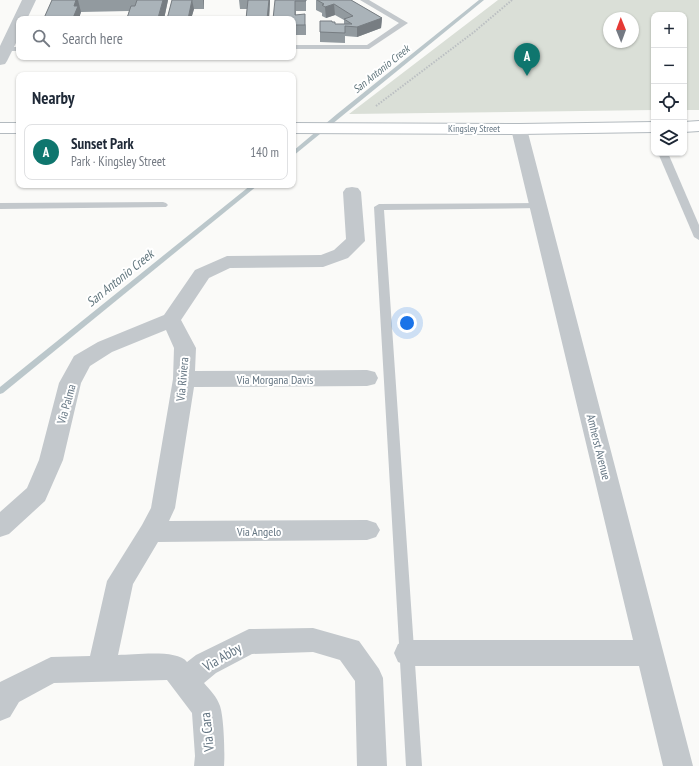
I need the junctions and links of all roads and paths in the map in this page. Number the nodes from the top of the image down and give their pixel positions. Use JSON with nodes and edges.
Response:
{"nodes":[{"id":1,"x":29,"y":0,"type":"edge"},
{"id":2,"x":364,"y":0,"type":"edge"},
{"id":3,"x":512,"y":0,"type":"edge"},
{"id":4,"x":22,"y":16,"type":"edge"},
{"id":5,"x":16,"y":29,"type":"edge"},
{"id":6,"x":296,"y":47,"type":"edge"},
{"id":7,"x":6,"y":52,"type":"edge"},
{"id":8,"x":376,"y":106,"type":"dead end"},
{"id":9,"x":699,"y":126,"type":"edge"},
{"id":10,"x":687,"y":127,"type":"edge"},
{"id":11,"x":0,"y":128,"type":"edge"},
{"id":12,"x":16,"y":128,"type":"edge"},
{"id":13,"x":298,"y":128,"type":"edge"},
{"id":14,"x":519,"y":129,"type":"junction"},
{"id":15,"x":651,"y":129,"type":"edge"},
{"id":16,"x":664,"y":156,"type":"edge"},
{"id":17,"x":352,"y":192,"type":"dead end"},
{"id":18,"x":163,"y":205,"type":"dead end"},
{"id":19,"x":0,"y":206,"type":"edge"},
{"id":20,"x":538,"y":206,"type":"junction"},
{"id":21,"x":699,"y":237,"type":"edge"},
{"id":22,"x":171,"y":320,"type":"junction"},
{"id":23,"x":367,"y":378,"type":"dead end"},
{"id":24,"x":184,"y":379,"type":"junction"},
{"id":25,"x":0,"y":527,"type":"edge"},
{"id":26,"x":367,"y":530,"type":"dead end"},
{"id":27,"x":151,"y":532,"type":"junction"},
{"id":28,"x":408,"y":653,"type":"junction"},
{"id":29,"x":651,"y":653,"type":"junction"},
{"id":30,"x":101,"y":669,"type":"junction"},
{"id":31,"x":185,"y":681,"type":"junction"},
{"id":32,"x":5,"y":699,"type":"edge"},
{"id":33,"x":209,"y":766,"type":"edge"},
{"id":34,"x":372,"y":766,"type":"edge"},
{"id":35,"x":414,"y":766,"type":"edge"},
{"id":36,"x":678,"y":766,"type":"edge"}],
"edges":[{"from":1,"to":4,"type":"street"},
{"from":2,"to":6,"type":"lane"},
{"from":3,"to":8,"type":"path"},
{"from":5,"to":7,"type":"street"},
{"from":9,"to":10,"type":"main road"},
{"from":11,"to":12,"type":"main road"},
{"from":13,"to":14,"type":"main road","name":"Kingsley Street"},
{"from":14,"to":15,"type":"main road","name":"Kingsley Street"},
{"from":14,"to":20,"type":"street","name":"Amherst Avenue"},
{"from":16,"to":21,"type":"lane"},
{"from":17,"to":22,"type":"street"},
{"from":18,"to":19,"type":"lane"},
{"from":20,"to":28,"type":"lane"},
{"from":20,"to":29,"type":"street","name":"Amherst Avenue"},
{"from":22,"to":24,"type":"street","name":"Via Riviera"},
{"from":22,"to":25,"type":"street","name":"Via Palma"},
{"from":23,"to":24,"type":"street","name":"Via Morgana Davis"},
{"from":24,"to":27,"type":"street","name":"Via Riviera"},
{"from":26,"to":27,"type":"street","name":"Via Angelo"},
{"from":27,"to":30,"type":"street","name":"Via Riviera"},
{"from":28,"to":29,"type":"street"},
{"from":28,"to":35,"type":"lane"},
{"from":29,"to":36,"type":"street","name":"Amherst Avenue"},
{"from":30,"to":31,"type":"street"},
{"from":30,"to":32,"type":"street"},
{"from":31,"to":33,"type":"street","name":"Via Cara"},
{"from":31,"to":34,"type":"street","name":"Via Abby"}]}
